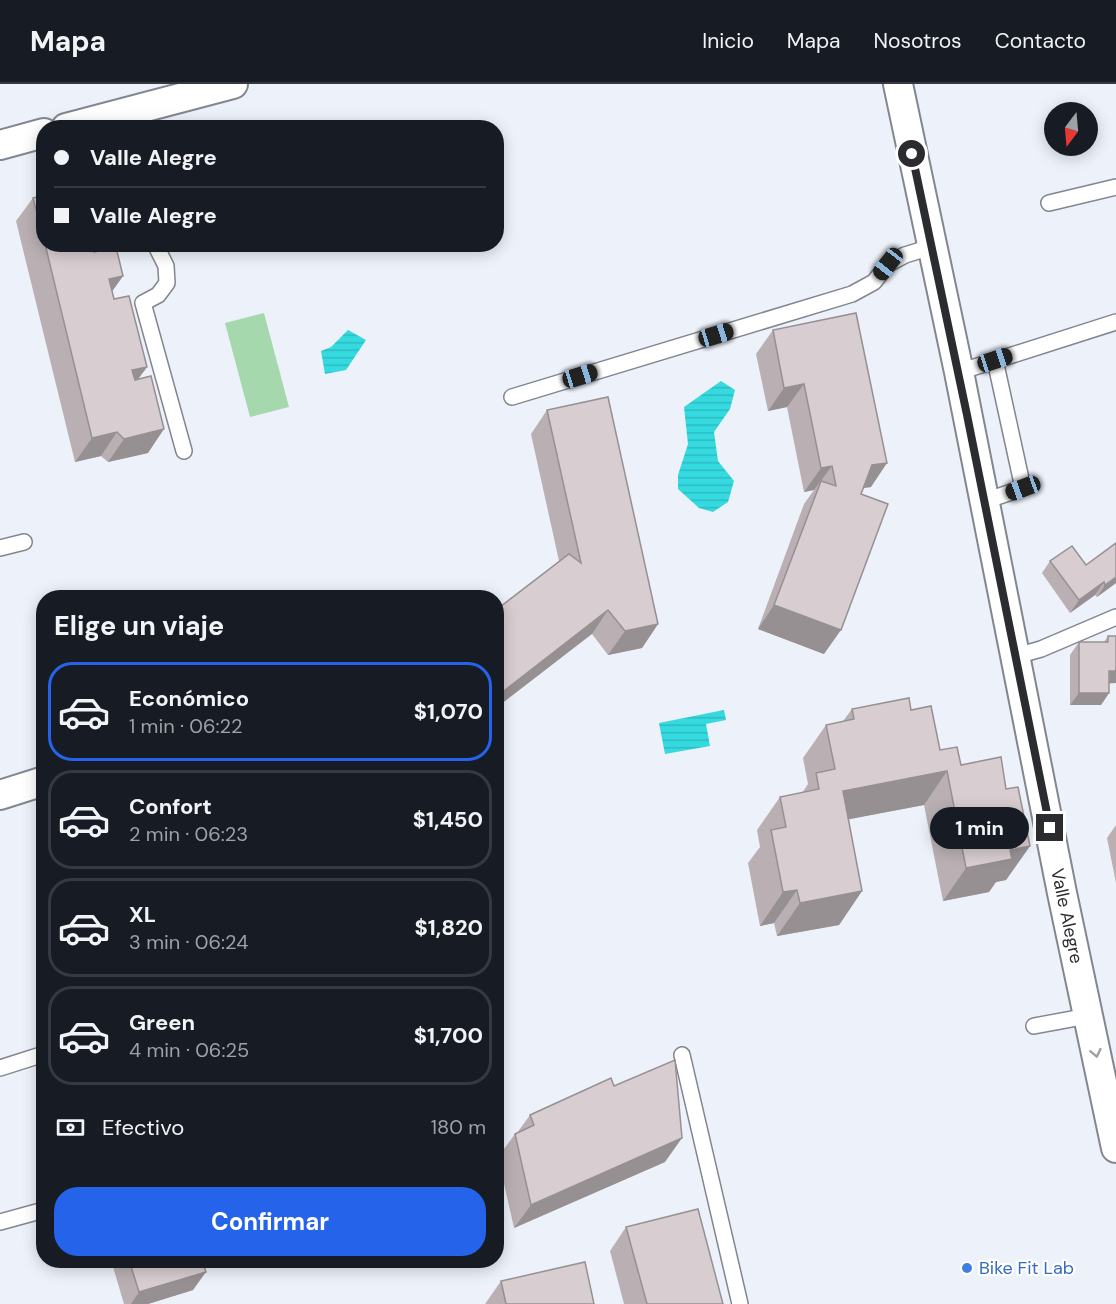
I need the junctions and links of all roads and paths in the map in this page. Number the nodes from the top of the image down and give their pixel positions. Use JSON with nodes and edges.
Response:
{"nodes":[{"id":1,"x":233,"y":84,"type":"edge"},
{"id":2,"x":898,"y":84,"type":"edge"},
{"id":3,"x":108,"y":120,"type":"edge"},
{"id":4,"x":36,"y":136,"type":"edge"},
{"id":5,"x":0,"y":145,"type":"edge"},
{"id":6,"x":1116,"y":187,"type":"edge"},
{"id":7,"x":1049,"y":203,"type":"dead end"},
{"id":8,"x":931,"y":247,"type":"junction"},
{"id":9,"x":159,"y":252,"type":"edge"},
{"id":10,"x":1116,"y":322,"type":"edge"},
{"id":11,"x":995,"y":360,"type":"junction"},
{"id":12,"x":958,"y":372,"type":"junction"},
{"id":13,"x":512,"y":397,"type":"dead end"},
{"id":14,"x":184,"y":451,"type":"dead end"},
{"id":15,"x":985,"y":501,"type":"junction"},
{"id":16,"x":24,"y":542,"type":"dead end"},
{"id":17,"x":0,"y":548,"type":"edge"},
{"id":18,"x":1116,"y":617,"type":"edge"},
{"id":19,"x":1016,"y":656,"type":"junction"},
{"id":20,"x":36,"y":784,"type":"edge"},
{"id":21,"x":0,"y":795,"type":"edge"},
{"id":22,"x":1088,"y":1016,"type":"junction"},
{"id":23,"x":1034,"y":1026,"type":"dead end"},
{"id":24,"x":682,"y":1055,"type":"dead end"},
{"id":25,"x":36,"y":1057,"type":"edge"},
{"id":26,"x":0,"y":1068,"type":"edge"},
{"id":27,"x":1116,"y":1148,"type":"edge"},
{"id":28,"x":36,"y":1212,"type":"edge"},
{"id":29,"x":0,"y":1222,"type":"edge"},
{"id":30,"x":740,"y":1304,"type":"edge"}],
"edges":[{"from":1,"to":3,"type":"street"},
{"from":2,"to":8,"type":"street","name":"Valle Alegre"},
{"from":4,"to":5,"type":"street"},
{"from":6,"to":7,"type":"lane"},
{"from":8,"to":12,"type":"street","name":"Valle Alegre"},
{"from":8,"to":13,"type":"lane"},
{"from":9,"to":14,"type":"lane"},
{"from":10,"to":11,"type":"lane"},
{"from":11,"to":12,"type":"lane"},
{"from":11,"to":15,"type":"lane"},
{"from":12,"to":15,"type":"street","name":"Valle Alegre"},
{"from":15,"to":19,"type":"street","name":"Valle Alegre"},
{"from":16,"to":17,"type":"lane"},
{"from":18,"to":19,"type":"lane"},
{"from":19,"to":22,"type":"street","name":"Valle Alegre"},
{"from":20,"to":21,"type":"street"},
{"from":22,"to":23,"type":"lane"},
{"from":22,"to":27,"type":"street","name":"Valle Alegre","one_way":true},
{"from":24,"to":30,"type":"lane"},
{"from":25,"to":26,"type":"lane"},
{"from":28,"to":29,"type":"lane"}]}
